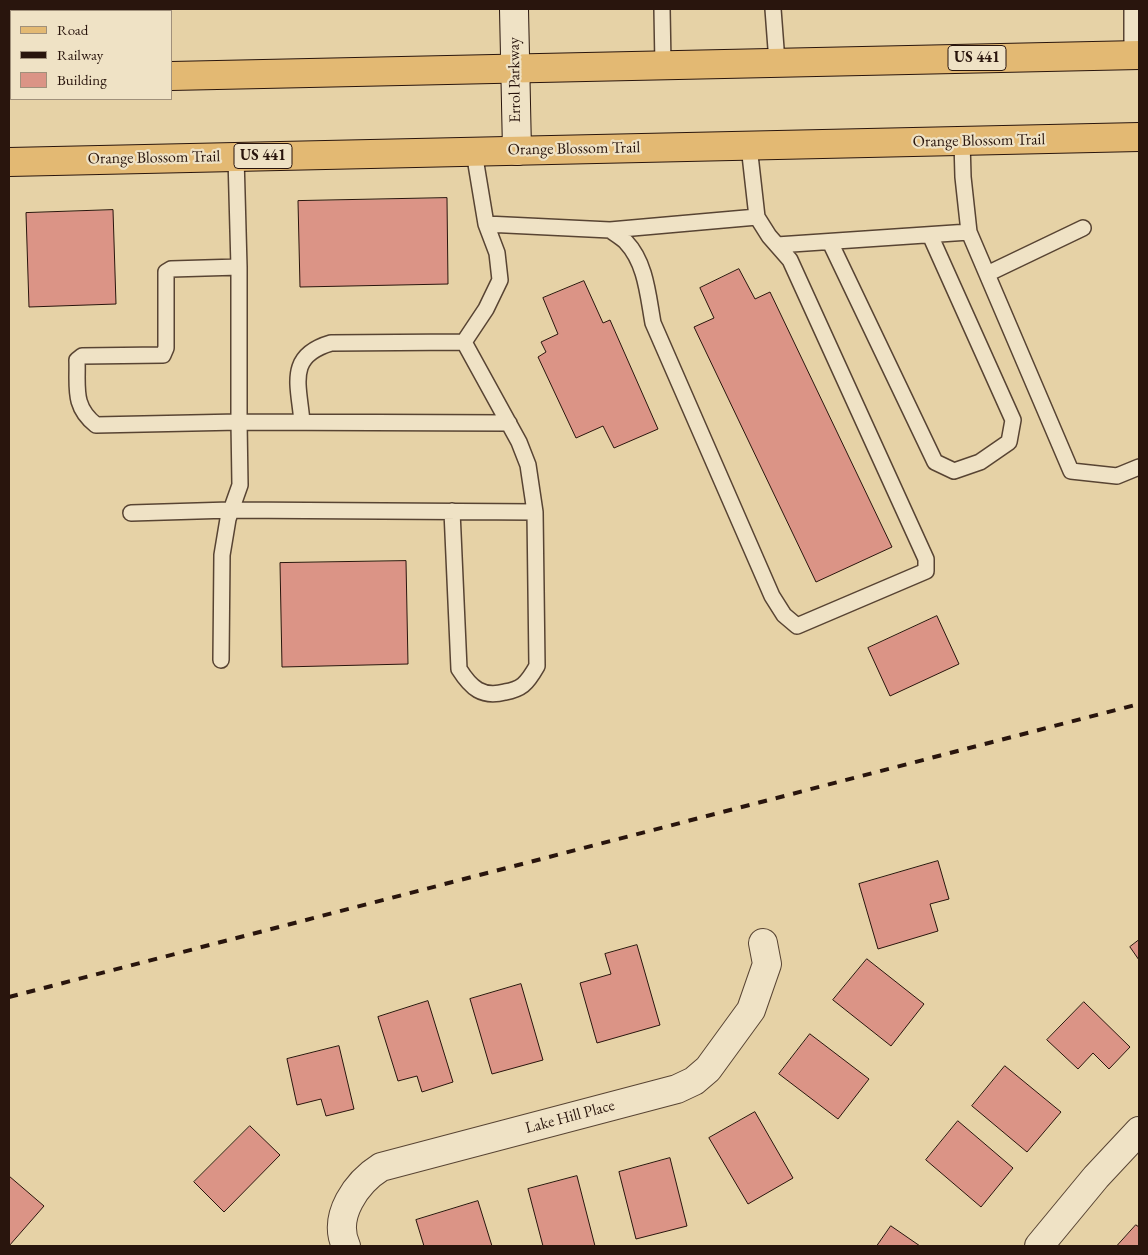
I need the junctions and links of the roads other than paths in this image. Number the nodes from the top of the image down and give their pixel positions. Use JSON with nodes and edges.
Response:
{"nodes":[{"id":1,"x":514,"y":9,"type":"edge"},
{"id":2,"x":662,"y":9,"type":"edge"},
{"id":3,"x":773,"y":9,"type":"edge"},
{"id":4,"x":1132,"y":9,"type":"edge"},
{"id":5,"x":1136,"y":55,"type":"edge"},
{"id":6,"x":777,"y":62,"type":"junction"},
{"id":7,"x":663,"y":65,"type":"junction"},
{"id":8,"x":515,"y":68,"type":"junction"},
{"id":9,"x":172,"y":76,"type":"edge"},
{"id":10,"x":1139,"y":137,"type":"edge"},
{"id":11,"x":962,"y":141,"type":"junction"},
{"id":12,"x":748,"y":146,"type":"junction"},
{"id":13,"x":517,"y":150,"type":"junction"},
{"id":14,"x":474,"y":152,"type":"junction"},
{"id":15,"x":236,"y":157,"type":"junction"},
{"id":16,"x":9,"y":162,"type":"edge"},
{"id":17,"x":757,"y":217,"type":"junction"},
{"id":18,"x":486,"y":224,"type":"junction"},
{"id":19,"x":1083,"y":228,"type":"dead end"},
{"id":20,"x":610,"y":230,"type":"junction"},
{"id":21,"x":969,"y":232,"type":"junction"},
{"id":22,"x":930,"y":235,"type":"junction"},
{"id":23,"x":830,"y":242,"type":"junction"},
{"id":24,"x":777,"y":245,"type":"junction"},
{"id":25,"x":239,"y":267,"type":"junction"},
{"id":26,"x":987,"y":274,"type":"junction"},
{"id":27,"x":464,"y":342,"type":"junction"},
{"id":28,"x":239,"y":422,"type":"junction"},
{"id":29,"x":302,"y":422,"type":"junction"},
{"id":30,"x":509,"y":423,"type":"junction"},
{"id":31,"x":1139,"y":467,"type":"edge"},
{"id":32,"x":230,"y":510,"type":"junction"},
{"id":33,"x":452,"y":511,"type":"junction"},
{"id":34,"x":535,"y":512,"type":"junction"},
{"id":35,"x":131,"y":513,"type":"dead end"},
{"id":36,"x":221,"y":660,"type":"dead end"},
{"id":37,"x":763,"y":944,"type":"dead end"},
{"id":38,"x":1139,"y":1131,"type":"edge"},
{"id":39,"x":346,"y":1246,"type":"edge"},
{"id":40,"x":1039,"y":1246,"type":"edge"}],
"edges":[{"from":1,"to":8,"type":"street","name":"Errol Parkway"},
{"from":2,"to":7,"type":"lane"},
{"from":3,"to":6,"type":"lane"},
{"from":4,"to":5,"type":"lane"},
{"from":5,"to":6,"type":"main road","number":"US 441"},
{"from":6,"to":7,"type":"main road","number":"US 441"},
{"from":7,"to":8,"type":"main road","number":"US 441"},
{"from":8,"to":9,"type":"main road","number":"US 441"},
{"from":8,"to":13,"type":"street","name":"Errol Parkway"},
{"from":10,"to":11,"type":"main road","name":"Orange Blossom Trail","number":"US 441"},
{"from":11,"to":12,"type":"main road","name":"Orange Blossom Trail","number":"US 441"},
{"from":11,"to":21,"type":"lane"},
{"from":12,"to":13,"type":"main road","name":"Orange Blossom Trail","number":"US 441"},
{"from":12,"to":17,"type":"lane"},
{"from":13,"to":14,"type":"main road","name":"Orange Blossom Trail","number":"US 441"},
{"from":14,"to":15,"type":"main road","name":"Orange Blossom Trail","number":"US 441"},
{"from":14,"to":18,"type":"lane"},
{"from":15,"to":16,"type":"main road","name":"Orange Blossom Trail","number":"US 441"},
{"from":15,"to":25,"type":"lane"},
{"from":17,"to":20,"type":"lane"},
{"from":17,"to":24,"type":"lane"},
{"from":18,"to":20,"type":"lane"},
{"from":18,"to":27,"type":"lane"},
{"from":19,"to":26,"type":"lane"},
{"from":20,"to":24,"type":"lane"},
{"from":21,"to":22,"type":"lane"},
{"from":21,"to":26,"type":"lane"},
{"from":22,"to":23,"type":"lane"},
{"from":22,"to":23,"type":"lane"},
{"from":23,"to":24,"type":"lane"},
{"from":25,"to":28,"type":"lane"},
{"from":25,"to":28,"type":"lane"},
{"from":26,"to":31,"type":"lane"},
{"from":27,"to":29,"type":"lane"},
{"from":27,"to":30,"type":"lane"},
{"from":28,"to":29,"type":"lane"},
{"from":28,"to":32,"type":"lane"},
{"from":29,"to":30,"type":"lane"},
{"from":30,"to":34,"type":"lane"},
{"from":32,"to":33,"type":"lane"},
{"from":32,"to":35,"type":"lane"},
{"from":32,"to":36,"type":"lane"},
{"from":33,"to":34,"type":"lane"},
{"from":33,"to":34,"type":"lane"},
{"from":37,"to":39,"type":"street","name":"Lake Hill Place"},
{"from":38,"to":40,"type":"street"}]}
